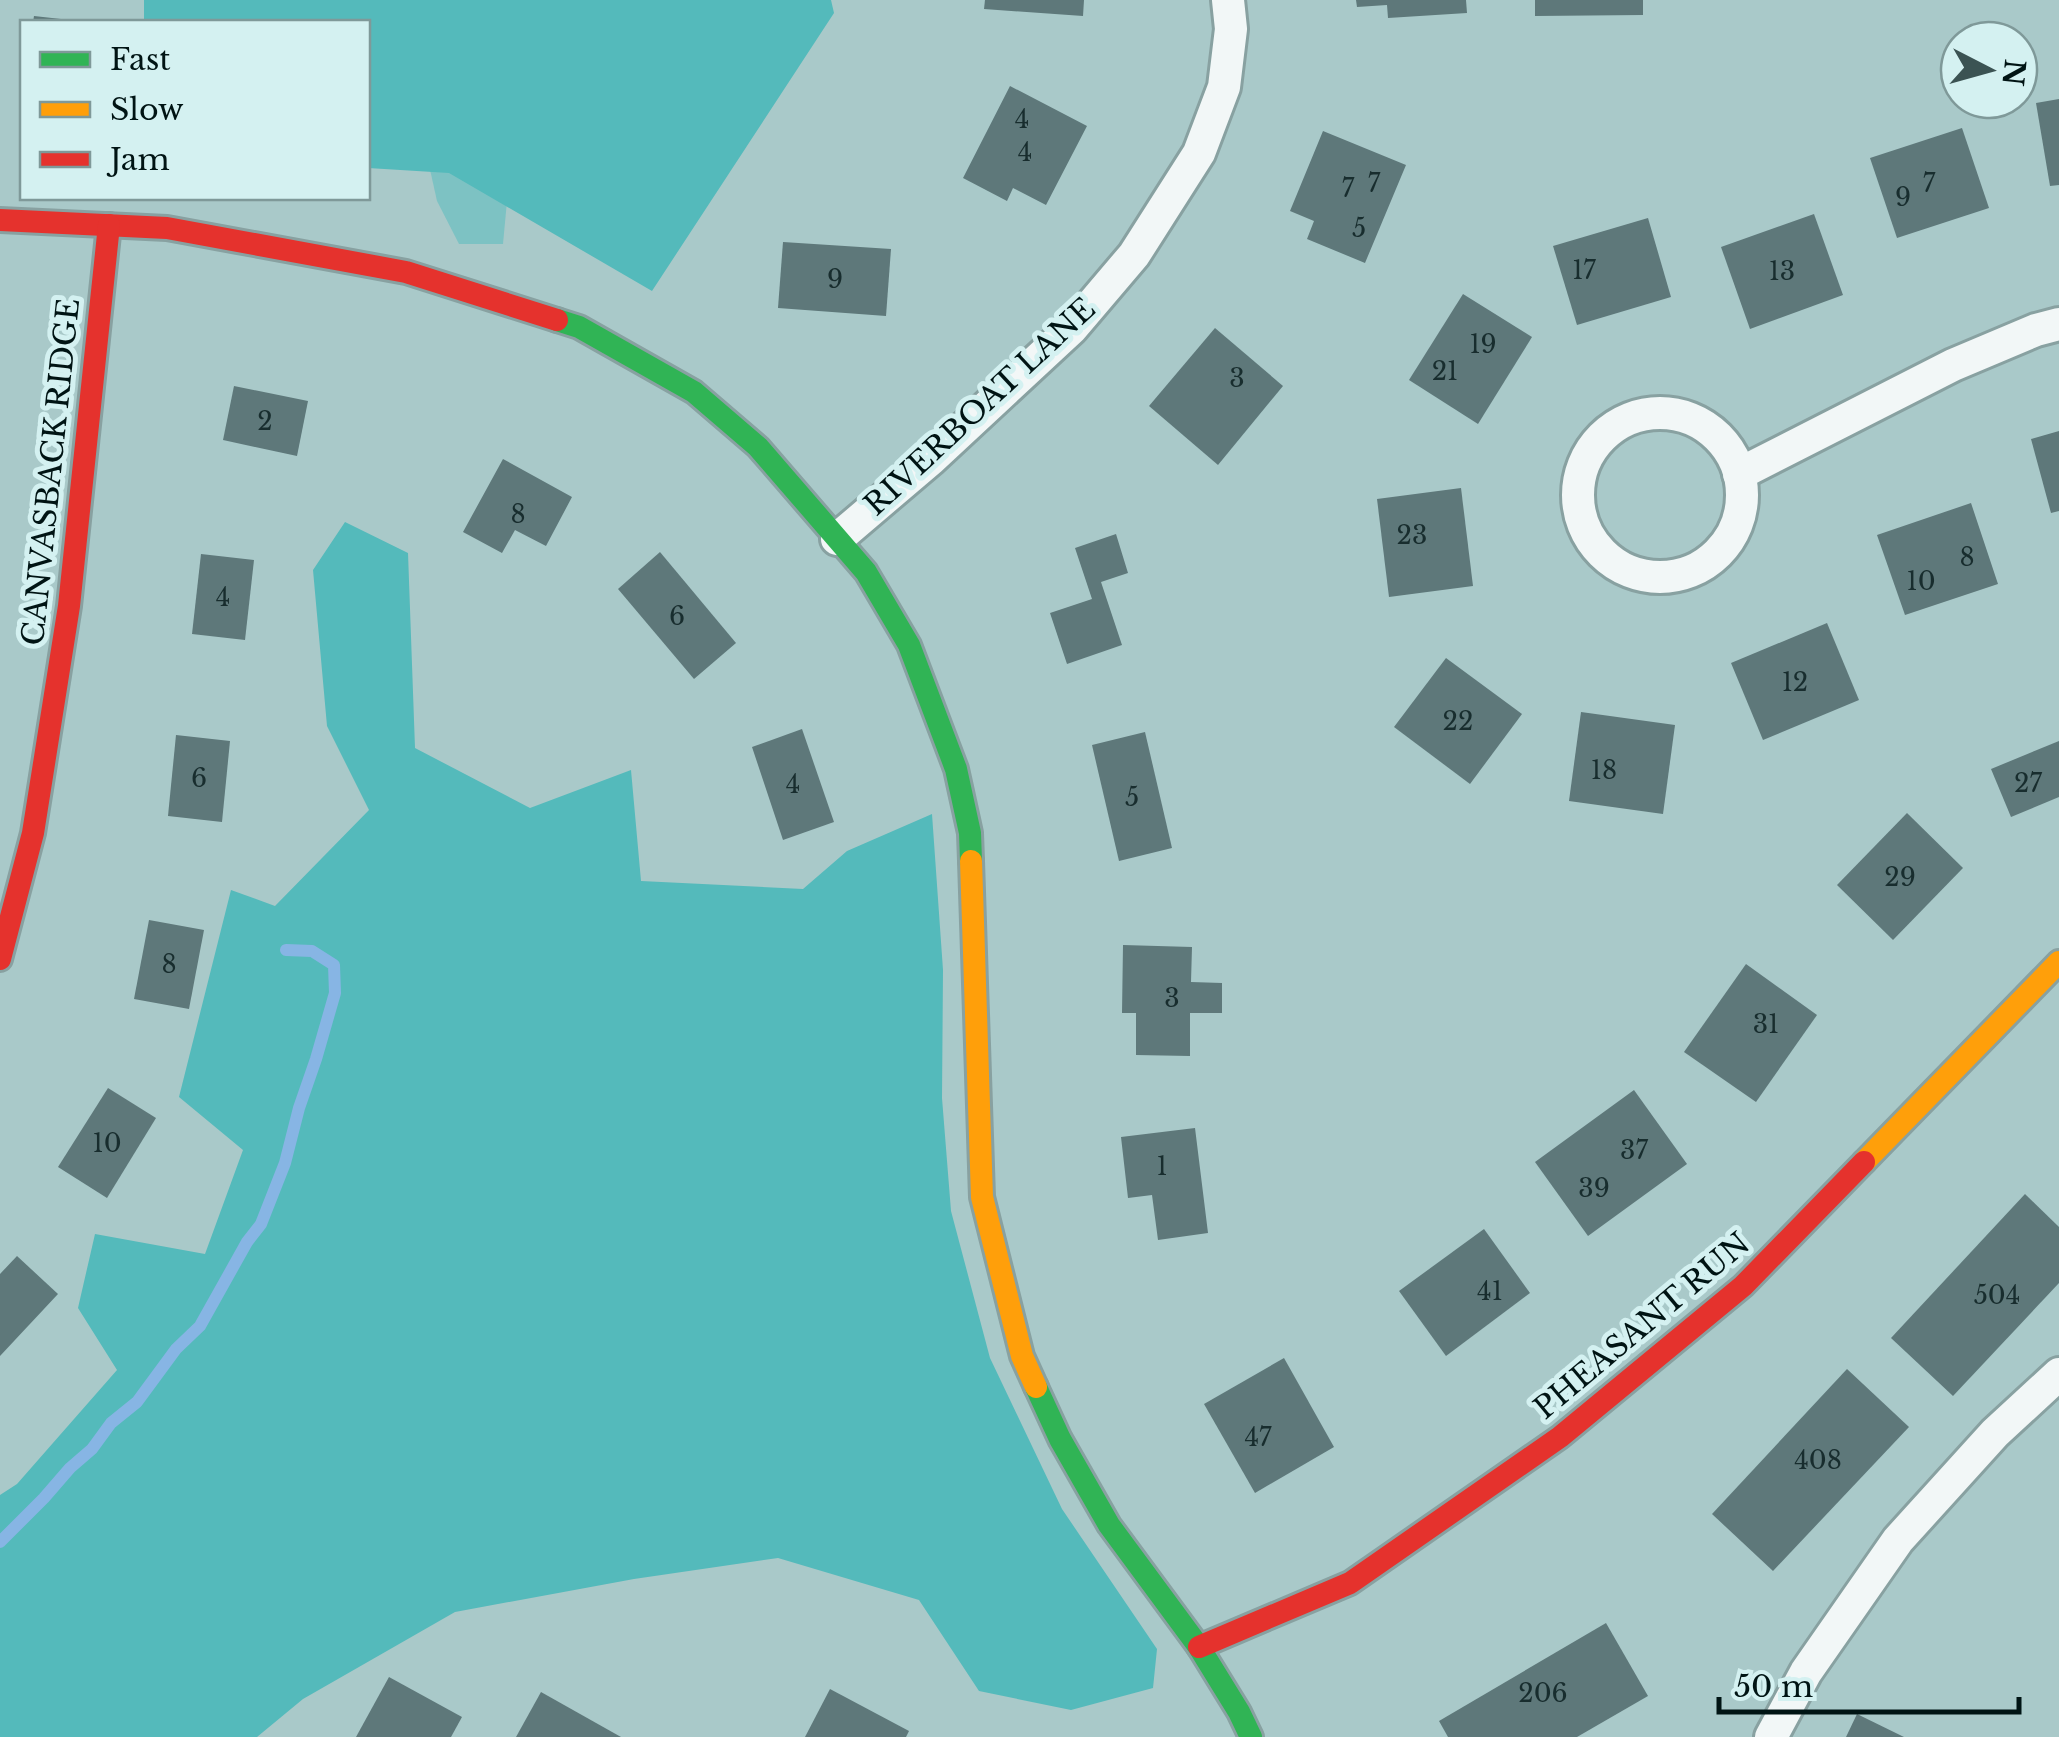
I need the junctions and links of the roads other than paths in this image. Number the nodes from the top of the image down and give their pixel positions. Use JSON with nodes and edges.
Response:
{"nodes":[{"id":1,"x":1228,"y":0,"type":"edge"},
{"id":2,"x":0,"y":220,"type":"edge"},
{"id":3,"x":108,"y":225,"type":"junction"},
{"id":4,"x":2059,"y":324,"type":"edge"},
{"id":5,"x":1739,"y":474,"type":"junction"},
{"id":6,"x":837,"y":539,"type":"junction"},
{"id":7,"x":0,"y":960,"type":"edge"},
{"id":8,"x":2059,"y":962,"type":"edge"},
{"id":9,"x":2059,"y":1374,"type":"edge"},
{"id":10,"x":1199,"y":1647,"type":"junction"},
{"id":11,"x":1250,"y":1737,"type":"edge"},
{"id":12,"x":1771,"y":1737,"type":"edge"}],
"edges":[{"from":1,"to":6,"type":"street","name":"RIVERBOAT LANE"},
{"from":2,"to":3,"type":"street"},
{"from":3,"to":6,"type":"street"},
{"from":3,"to":7,"type":"street","name":"CANVASBACK RIDGE"},
{"from":4,"to":5,"type":"street"},
{"from":5,"to":5,"type":"street"},
{"from":6,"to":10,"type":"street"},
{"from":8,"to":10,"type":"street","name":"PHEASANT RUN"},
{"from":9,"to":12,"type":"street"},
{"from":10,"to":11,"type":"street"}]}
